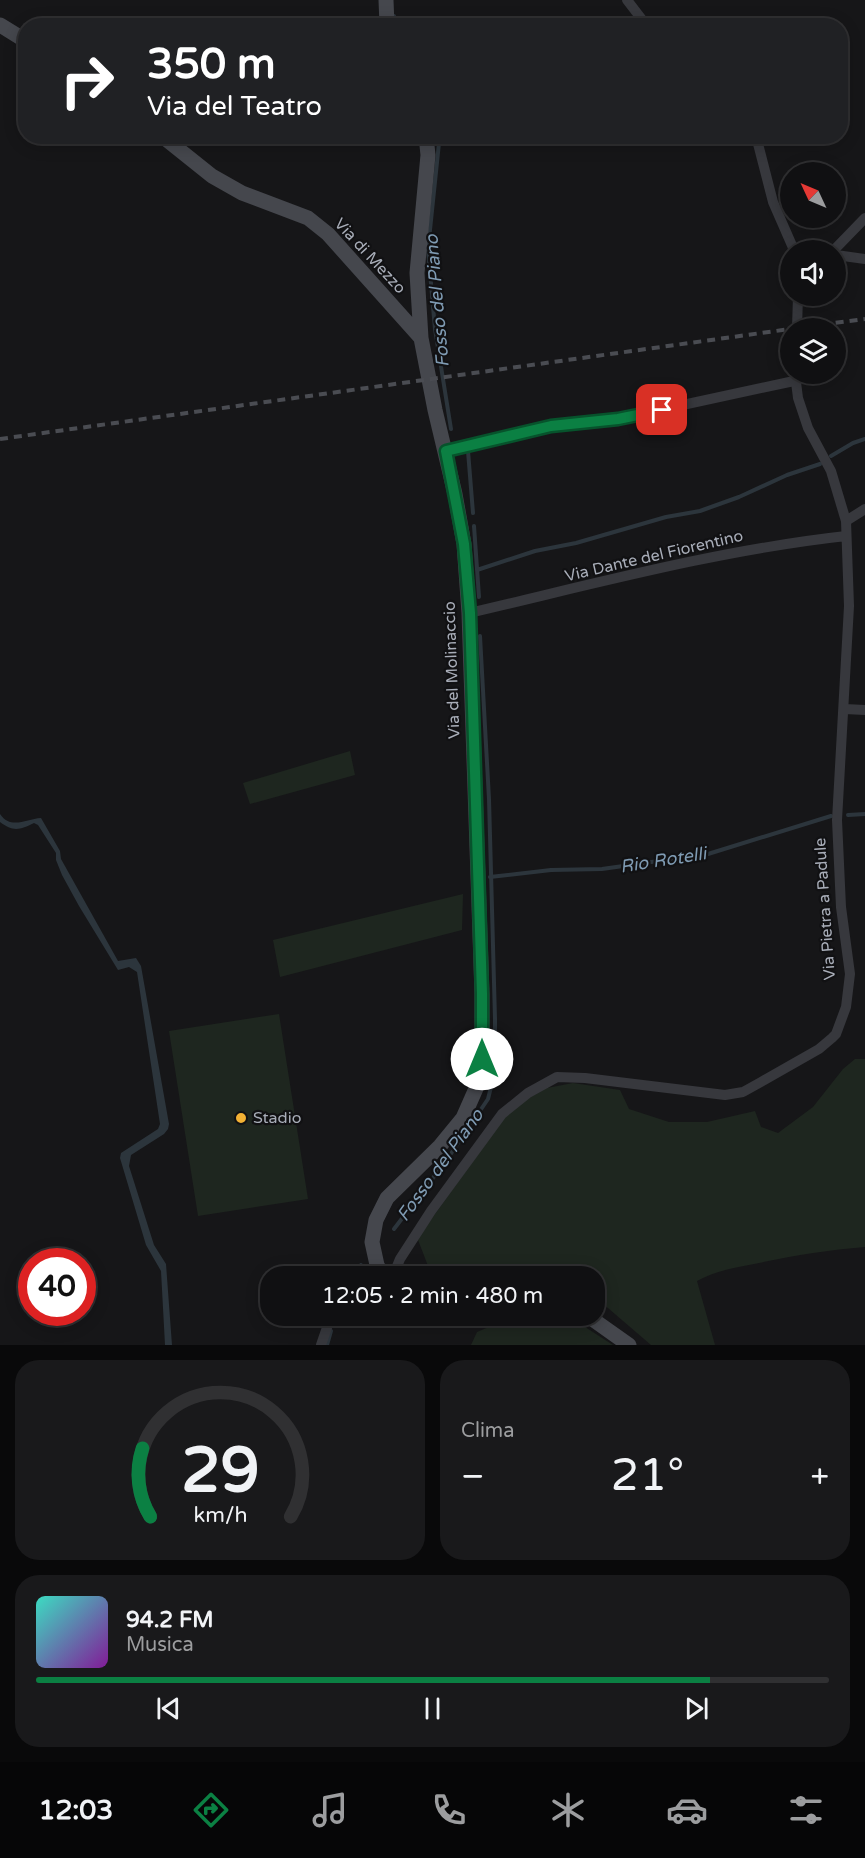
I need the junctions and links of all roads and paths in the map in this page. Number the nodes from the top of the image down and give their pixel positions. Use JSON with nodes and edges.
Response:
{"nodes":[{"id":1,"x":386,"y":0,"type":"edge"},
{"id":2,"x":627,"y":0,"type":"edge"},
{"id":3,"x":387,"y":18,"type":"edge"},
{"id":4,"x":641,"y":18,"type":"edge"},
{"id":5,"x":0,"y":25,"type":"edge"},
{"id":6,"x":18,"y":35,"type":"edge"},
{"id":7,"x":172,"y":144,"type":"edge"},
{"id":8,"x":427,"y":144,"type":"edge"},
{"id":9,"x":758,"y":144,"type":"edge"},
{"id":10,"x":865,"y":218,"type":"edge"},
{"id":11,"x":790,"y":240,"type":"edge"},
{"id":12,"x":846,"y":240,"type":"edge"},
{"id":13,"x":846,"y":255,"type":"edge"},
{"id":14,"x":865,"y":259,"type":"edge"},
{"id":15,"x":419,"y":295,"type":"junction"},
{"id":16,"x":389,"y":303,"type":"junction"},
{"id":17,"x":421,"y":338,"type":"junction"},
{"id":18,"x":780,"y":380,"type":"edge"},
{"id":19,"x":796,"y":384,"type":"edge"},
{"id":20,"x":446,"y":451,"type":"junction"},
{"id":21,"x":865,"y":509,"type":"edge"},
{"id":22,"x":846,"y":521,"type":"junction"},
{"id":23,"x":846,"y":536,"type":"junction"},
{"id":24,"x":470,"y":613,"type":"junction"},
{"id":25,"x":845,"y":709,"type":"junction"},
{"id":26,"x":865,"y":710,"type":"edge"},
{"id":27,"x":378,"y":1266,"type":"edge"},
{"id":28,"x":397,"y":1266,"type":"edge"},
{"id":29,"x":328,"y":1326,"type":"edge"},
{"id":30,"x":602,"y":1326,"type":"edge"},
{"id":31,"x":321,"y":1345,"type":"edge"},
{"id":32,"x":629,"y":1345,"type":"edge"}],
"edges":[{"from":1,"to":3,"type":"street"},
{"from":2,"to":4,"type":"street"},
{"from":5,"to":6,"type":"street"},
{"from":7,"to":16,"type":"street","name":"Via di Mezzo"},
{"from":8,"to":15,"type":"street","name":"Via del Molinaccio"},
{"from":9,"to":11,"type":"street"},
{"from":10,"to":12,"type":"street"},
{"from":13,"to":14,"type":"street"},
{"from":15,"to":16,"type":"street"},
{"from":15,"to":17,"type":"street","name":"Via del Molinaccio"},
{"from":16,"to":17,"type":"street","name":"Via di Mezzo"},
{"from":17,"to":20,"type":"street","name":"Via del Molinaccio"},
{"from":18,"to":20,"type":"street"},
{"from":19,"to":22,"type":"street","name":"Via Pietra a Padule"},
{"from":20,"to":24,"type":"street","name":"Via del Molinaccio"},
{"from":21,"to":22,"type":"street"},
{"from":22,"to":23,"type":"street","name":"Via Pietra a Padule"},
{"from":23,"to":24,"type":"street","name":"Via Dante del Fiorentino"},
{"from":23,"to":25,"type":"street","name":"Via Pietra a Padule"},
{"from":24,"to":27,"type":"street","name":"Via del Molinaccio"},
{"from":25,"to":26,"type":"street"},
{"from":25,"to":28,"type":"street","name":"Via Pietra a Padule"},
{"from":29,"to":31,"type":"street"},
{"from":30,"to":32,"type":"street"}]}
